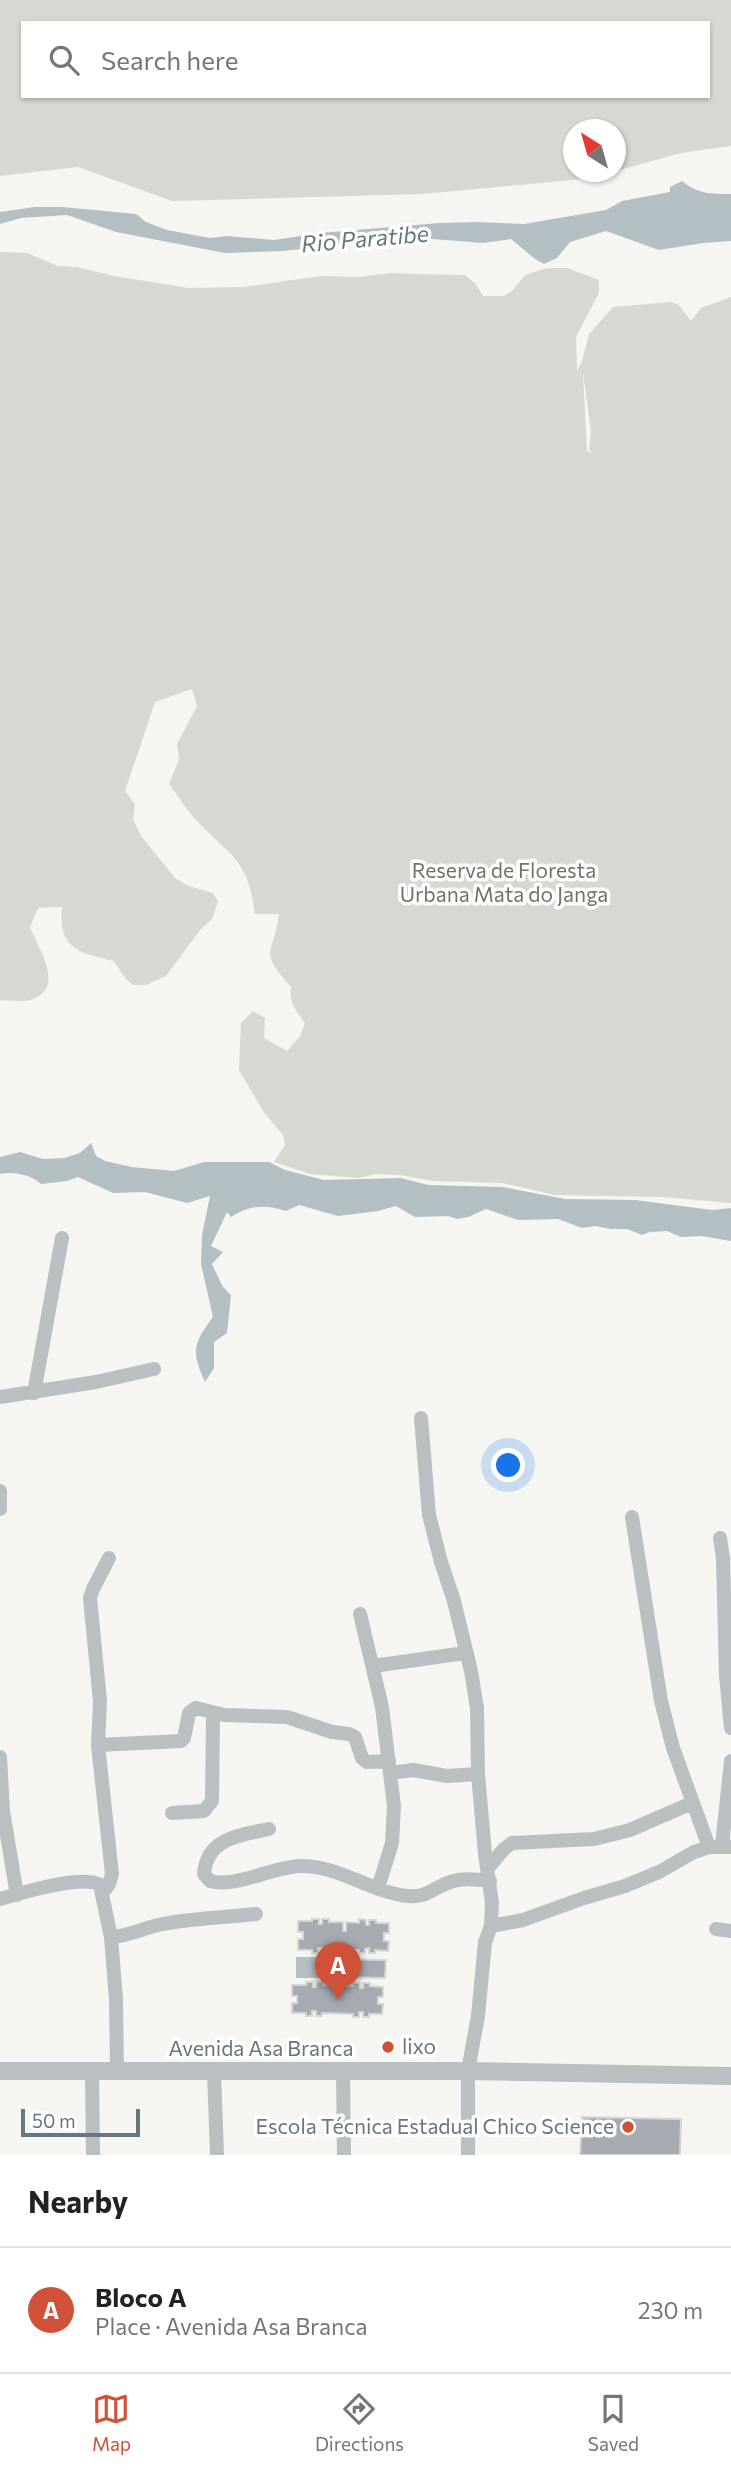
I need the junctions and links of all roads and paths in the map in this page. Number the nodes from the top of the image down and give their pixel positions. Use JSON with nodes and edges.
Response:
{"nodes":[{"id":1,"x":62,"y":1238,"type":"dead end"},
{"id":2,"x":154,"y":1369,"type":"dead end"},
{"id":3,"x":34,"y":1393,"type":"junction"},
{"id":4,"x":0,"y":1397,"type":"edge"},
{"id":5,"x":421,"y":1418,"type":"dead end"},
{"id":6,"x":0,"y":1491,"type":"edge"},
{"id":7,"x":0,"y":1509,"type":"edge"},
{"id":8,"x":632,"y":1517,"type":"dead end"},
{"id":9,"x":720,"y":1538,"type":"dead end"},
{"id":10,"x":109,"y":1559,"type":"dead end"},
{"id":11,"x":360,"y":1614,"type":"dead end"},
{"id":12,"x":466,"y":1653,"type":"junction"},
{"id":13,"x":373,"y":1666,"type":"junction"},
{"id":14,"x":213,"y":1714,"type":"junction"},
{"id":15,"x":731,"y":1728,"type":"edge"},
{"id":16,"x":98,"y":1745,"type":"junction"},
{"id":17,"x":0,"y":1757,"type":"edge"},
{"id":18,"x":731,"y":1761,"type":"edge"},
{"id":19,"x":390,"y":1767,"type":"junction"},
{"id":20,"x":478,"y":1774,"type":"junction"},
{"id":21,"x":692,"y":1803,"type":"junction"},
{"id":22,"x":172,"y":1813,"type":"dead end"},
{"id":23,"x":270,"y":1829,"type":"dead end"},
{"id":24,"x":721,"y":1846,"type":"edge"},
{"id":25,"x":489,"y":1875,"type":"junction"},
{"id":26,"x":377,"y":1888,"type":"junction"},
{"id":27,"x":103,"y":1892,"type":"junction"},
{"id":28,"x":17,"y":1895,"type":"junction"},
{"id":29,"x":0,"y":1899,"type":"edge"},
{"id":30,"x":256,"y":1914,"type":"dead end"},
{"id":31,"x":491,"y":1926,"type":"junction"},
{"id":32,"x":716,"y":1929,"type":"dead end"},
{"id":33,"x":731,"y":1931,"type":"edge"},
{"id":34,"x":111,"y":1937,"type":"junction"},
{"id":35,"x":0,"y":2071,"type":"edge"},
{"id":36,"x":468,"y":2071,"type":"junction"},
{"id":37,"x":92,"y":2072,"type":"junction"},
{"id":38,"x":117,"y":2072,"type":"junction"},
{"id":39,"x":214,"y":2072,"type":"junction"},
{"id":40,"x":343,"y":2072,"type":"junction"},
{"id":41,"x":731,"y":2076,"type":"edge"},
{"id":42,"x":93,"y":2155,"type":"edge"},
{"id":43,"x":217,"y":2155,"type":"edge"},
{"id":44,"x":344,"y":2155,"type":"edge"},
{"id":45,"x":468,"y":2155,"type":"edge"}],
"edges":[{"from":1,"to":3,"type":"street"},
{"from":2,"to":3,"type":"street"},
{"from":3,"to":4,"type":"street"},
{"from":5,"to":12,"type":"street"},
{"from":6,"to":7,"type":"street"},
{"from":8,"to":21,"type":"street"},
{"from":9,"to":15,"type":"street"},
{"from":10,"to":16,"type":"street"},
{"from":11,"to":13,"type":"street"},
{"from":12,"to":13,"type":"street"},
{"from":12,"to":20,"type":"street"},
{"from":13,"to":19,"type":"street"},
{"from":14,"to":16,"type":"street"},
{"from":14,"to":19,"type":"street"},
{"from":14,"to":22,"type":"street"},
{"from":16,"to":27,"type":"street"},
{"from":17,"to":28,"type":"street"},
{"from":18,"to":24,"type":"street"},
{"from":19,"to":20,"type":"street"},
{"from":19,"to":26,"type":"street"},
{"from":20,"to":25,"type":"street"},
{"from":21,"to":24,"type":"street"},
{"from":21,"to":25,"type":"street"},
{"from":23,"to":26,"type":"street"},
{"from":24,"to":31,"type":"street"},
{"from":25,"to":26,"type":"street"},
{"from":25,"to":31,"type":"street"},
{"from":27,"to":28,"type":"street"},
{"from":27,"to":34,"type":"street"},
{"from":28,"to":29,"type":"street"},
{"from":30,"to":34,"type":"street"},
{"from":31,"to":36,"type":"street"},
{"from":32,"to":33,"type":"street"},
{"from":34,"to":38,"type":"street"},
{"from":35,"to":37,"type":"street","name":"Avenida Asa Branca"},
{"from":36,"to":40,"type":"street","name":"Avenida Asa Branca"},
{"from":36,"to":41,"type":"street","name":"Avenida Asa Branca"},
{"from":36,"to":45,"type":"street"},
{"from":37,"to":38,"type":"street","name":"Avenida Asa Branca"},
{"from":37,"to":42,"type":"street"},
{"from":38,"to":39,"type":"street","name":"Avenida Asa Branca"},
{"from":39,"to":40,"type":"street","name":"Avenida Asa Branca"},
{"from":39,"to":43,"type":"street"},
{"from":40,"to":44,"type":"street"}]}
